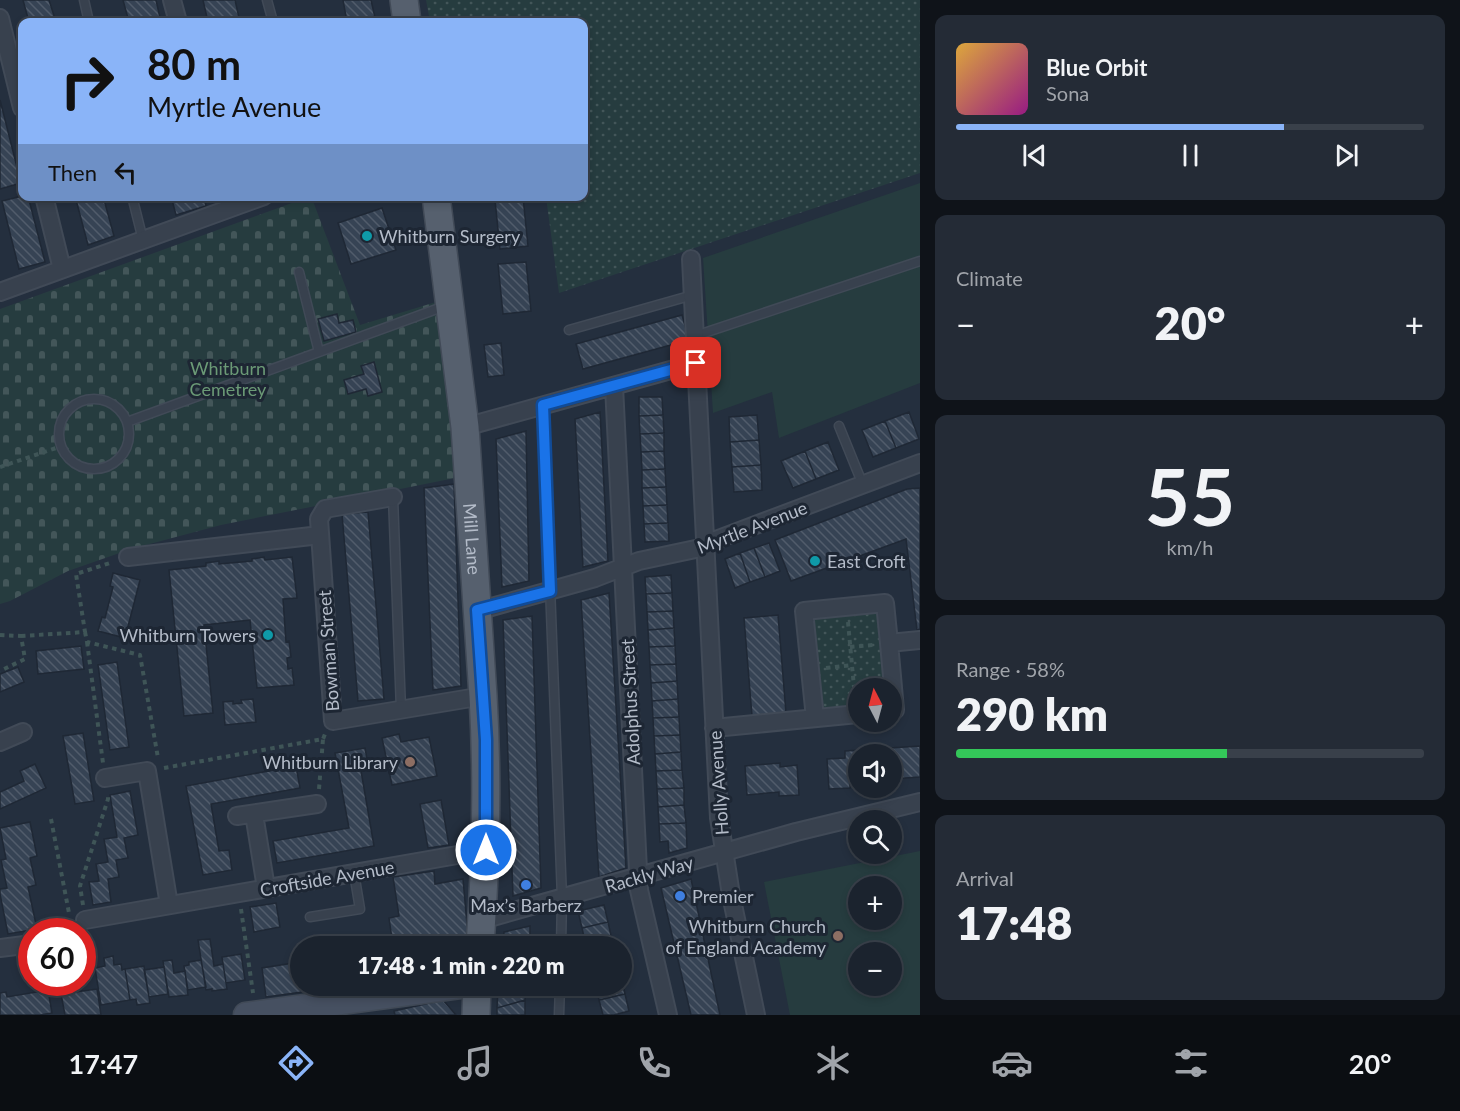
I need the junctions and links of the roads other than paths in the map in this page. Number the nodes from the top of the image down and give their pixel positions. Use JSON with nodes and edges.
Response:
{"nodes":[{"id":1,"x":84,"y":0,"type":"edge"},
{"id":2,"x":172,"y":0,"type":"edge"},
{"id":3,"x":267,"y":0,"type":"edge"},
{"id":4,"x":404,"y":0,"type":"edge"},
{"id":5,"x":0,"y":18,"type":"edge"},
{"id":6,"x":88,"y":18,"type":"edge"},
{"id":7,"x":177,"y":18,"type":"edge"},
{"id":8,"x":272,"y":18,"type":"edge"},
{"id":9,"x":406,"y":18,"type":"edge"},
{"id":10,"x":18,"y":92,"type":"edge"},
{"id":11,"x":45,"y":201,"type":"edge"},
{"id":12,"x":133,"y":201,"type":"edge"},
{"id":13,"x":238,"y":201,"type":"edge"},
{"id":14,"x":437,"y":201,"type":"edge"},
{"id":15,"x":222,"y":204,"type":"edge"},
{"id":16,"x":143,"y":240,"type":"junction"},
{"id":17,"x":691,"y":259,"type":"dead end"},
{"id":18,"x":920,"y":261,"type":"edge"},
{"id":19,"x":62,"y":269,"type":"junction"},
{"id":20,"x":299,"y":272,"type":"dead end"},
{"id":21,"x":0,"y":292,"type":"edge"},
{"id":22,"x":693,"y":295,"type":"junction"},
{"id":23,"x":449,"y":305,"type":"junction"},
{"id":24,"x":568,"y":330,"type":"dead end"},
{"id":25,"x":695,"y":336,"type":"junction"},
{"id":26,"x":319,"y":351,"type":"junction"},
{"id":27,"x":696,"y":363,"type":"junction"},
{"id":28,"x":614,"y":386,"type":"junction"},
{"id":29,"x":543,"y":405,"type":"junction"},
{"id":30,"x":128,"y":422,"type":"junction"},
{"id":31,"x":838,"y":426,"type":"dead end"},
{"id":32,"x":465,"y":427,"type":"junction"},
{"id":33,"x":920,"y":463,"type":"edge"},
{"id":34,"x":863,"y":485,"type":"junction"},
{"id":35,"x":393,"y":497,"type":"joint"},
{"id":36,"x":320,"y":536,"type":"junction"},
{"id":37,"x":705,"y":547,"type":"junction"},
{"id":38,"x":128,"y":557,"type":"road end"},
{"id":39,"x":623,"y":568,"type":"junction"},
{"id":40,"x":550,"y":591,"type":"junction"},
{"id":41,"x":477,"y":610,"type":"junction"},
{"id":42,"x":920,"y":640,"type":"edge"},
{"id":43,"x":889,"y":643,"type":"junction"},
{"id":44,"x":892,"y":678,"type":"edge"},
{"id":45,"x":483,"y":696,"type":"junction"},
{"id":46,"x":401,"y":710,"type":"junction"},
{"id":47,"x":848,"y":715,"type":"edge"},
{"id":48,"x":815,"y":718,"type":"junction"},
{"id":49,"x":714,"y":728,"type":"junction"},
{"id":50,"x":23,"y":732,"type":"dead end"},
{"id":51,"x":0,"y":742,"type":"edge"},
{"id":52,"x":105,"y":778,"type":"road end"},
{"id":53,"x":920,"y":802,"type":"edge"},
{"id":54,"x":317,"y":804,"type":"road end"},
{"id":55,"x":254,"y":814,"type":"junction"},
{"id":56,"x":237,"y":816,"type":"dead end"},
{"id":57,"x":486,"y":850,"type":"junction"},
{"id":58,"x":723,"y":853,"type":"junction"},
{"id":59,"x":354,"y":873,"type":"junction"},
{"id":60,"x":639,"y":877,"type":"junction"},
{"id":61,"x":266,"y":888,"type":"junction"},
{"id":62,"x":562,"y":898,"type":"junction"},
{"id":63,"x":169,"y":905,"type":"junction"},
{"id":64,"x":310,"y":917,"type":"dead end"},
{"id":65,"x":96,"y":918,"type":"edge"},
{"id":66,"x":482,"y":920,"type":"junction"},
{"id":67,"x":481,"y":936,"type":"edge"},
{"id":68,"x":561,"y":936,"type":"edge"},
{"id":69,"x":18,"y":946,"type":"edge"},
{"id":70,"x":0,"y":948,"type":"edge"},
{"id":71,"x":405,"y":996,"type":"edge"},
{"id":72,"x":477,"y":996,"type":"edge"},
{"id":73,"x":560,"y":996,"type":"edge"},
{"id":74,"x":251,"y":1014,"type":"edge"},
{"id":75,"x":476,"y":1015,"type":"edge"},
{"id":76,"x":559,"y":1015,"type":"edge"},
{"id":77,"x":668,"y":1015,"type":"edge"},
{"id":78,"x":756,"y":1015,"type":"edge"}],
"edges":[{"from":1,"to":6,"type":"lane"},
{"from":2,"to":7,"type":"street"},
{"from":3,"to":8,"type":"lane"},
{"from":4,"to":9,"type":"main road"},
{"from":5,"to":10,"type":"street"},
{"from":11,"to":19,"type":"street"},
{"from":12,"to":16,"type":"lane"},
{"from":13,"to":15,"type":"street"},
{"from":14,"to":23,"type":"main road","name":"Mill Lane"},
{"from":15,"to":16,"type":"street"},
{"from":16,"to":19,"type":"street"},
{"from":17,"to":22,"type":"street","name":"Holly Avenue"},
{"from":18,"to":25,"type":"lane"},
{"from":19,"to":21,"type":"street"},
{"from":20,"to":26,"type":"lane"},
{"from":22,"to":24,"type":"lane"},
{"from":22,"to":25,"type":"street","name":"Holly Avenue"},
{"from":23,"to":26,"type":"lane"},
{"from":23,"to":32,"type":"main road","name":"Mill Lane"},
{"from":25,"to":27,"type":"street","name":"Holly Avenue"},
{"from":26,"to":30,"type":"lane"},
{"from":27,"to":28,"type":"street"},
{"from":27,"to":37,"type":"street","name":"Holly Avenue"},
{"from":28,"to":29,"type":"street"},
{"from":28,"to":39,"type":"street","name":"Adolphus Street"},
{"from":29,"to":32,"type":"street"},
{"from":29,"to":40,"type":"lane"},
{"from":30,"to":30,"type":"lane"},
{"from":31,"to":34,"type":"lane"},
{"from":32,"to":41,"type":"main road","name":"Mill Lane"},
{"from":33,"to":34,"type":"street","name":"Myrtle Avenue"},
{"from":34,"to":37,"type":"street","name":"Myrtle Avenue"},
{"from":35,"to":36,"type":"street","name":"Bowman Street"},
{"from":35,"to":46,"type":"lane"},
{"from":36,"to":38,"type":"street"},
{"from":36,"to":46,"type":"street","name":"Bowman Street"},
{"from":37,"to":39,"type":"street","name":"Myrtle Avenue"},
{"from":37,"to":49,"type":"street","name":"Holly Avenue"},
{"from":39,"to":40,"type":"street","name":"Myrtle Avenue"},
{"from":39,"to":60,"type":"street","name":"Adolphus Street"},
{"from":40,"to":41,"type":"street","name":"Myrtle Avenue"},
{"from":40,"to":62,"type":"lane"},
{"from":41,"to":45,"type":"main road","name":"Mill Lane"},
{"from":42,"to":43,"type":"street"},
{"from":43,"to":44,"type":"street"},
{"from":43,"to":48,"type":"street"},
{"from":45,"to":46,"type":"street","name":"Bowman Street"},
{"from":45,"to":57,"type":"main road","name":"Mill Lane"},
{"from":47,"to":48,"type":"street"},
{"from":48,"to":49,"type":"street"},
{"from":49,"to":58,"type":"street","name":"Holly Avenue"},
{"from":50,"to":51,"type":"street"},
{"from":52,"to":63,"type":"street"},
{"from":53,"to":58,"type":"street","name":"Rackly Way"},
{"from":54,"to":55,"type":"street"},
{"from":55,"to":56,"type":"street"},
{"from":55,"to":61,"type":"street"},
{"from":57,"to":59,"type":"street","name":"Croftside Avenue"},
{"from":57,"to":66,"type":"main road","name":"Mill Lane"},
{"from":58,"to":60,"type":"street","name":"Rackly Way"},
{"from":58,"to":78,"type":"street","name":"Holly Avenue"},
{"from":59,"to":61,"type":"street","name":"Croftside Avenue"},
{"from":59,"to":64,"type":"lane"},
{"from":60,"to":62,"type":"street","name":"Rackly Way"},
{"from":60,"to":77,"type":"street","name":"Adolphus Street"},
{"from":61,"to":63,"type":"street","name":"Croftside Avenue"},
{"from":62,"to":66,"type":"street","name":"Rackly Way"},
{"from":62,"to":68,"type":"lane"},
{"from":63,"to":65,"type":"street","name":"Croftside Avenue"},
{"from":66,"to":67,"type":"main road","name":"Mill Lane"},
{"from":69,"to":70,"type":"street"},
{"from":71,"to":74,"type":"street"},
{"from":72,"to":75,"type":"main road"},
{"from":73,"to":76,"type":"lane"}]}
